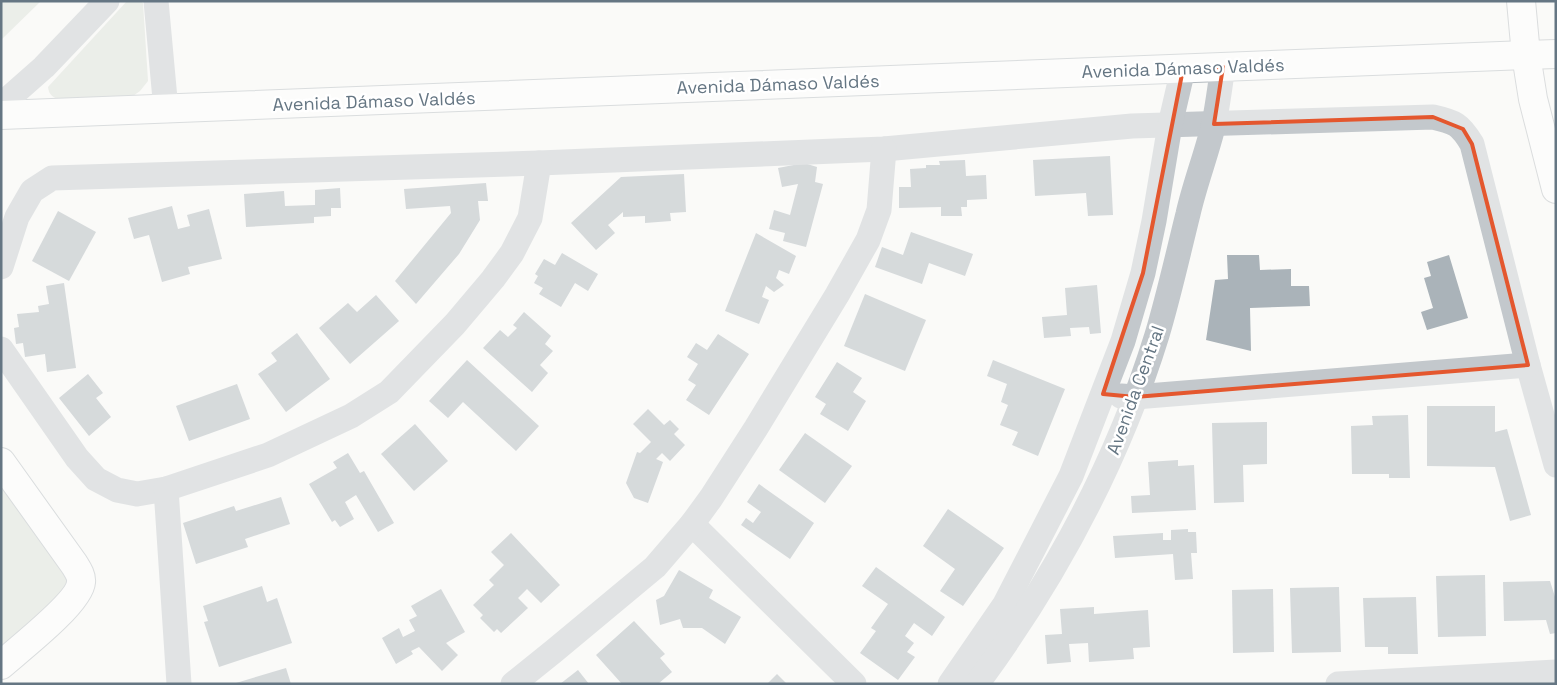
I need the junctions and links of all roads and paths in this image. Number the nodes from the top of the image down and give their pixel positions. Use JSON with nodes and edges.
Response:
{"nodes":[{"id":1,"x":107,"y":1,"type":"edge"},
{"id":2,"x":156,"y":1,"type":"edge"},
{"id":3,"x":1521,"y":1,"type":"edge"},
{"id":4,"x":1556,"y":54,"type":"edge"},
{"id":5,"x":1526,"y":55,"type":"junction"},
{"id":6,"x":1223,"y":66,"type":"junction"},
{"id":7,"x":1183,"y":69,"type":"junction"},
{"id":8,"x":1,"y":105,"type":"edge"},
{"id":9,"x":166,"y":110,"type":"junction"},
{"id":10,"x":1,"y":115,"type":"edge"},
{"id":11,"x":1214,"y":124,"type":"junction"},
{"id":12,"x":1170,"y":125,"type":"junction"},
{"id":13,"x":884,"y":149,"type":"junction"},
{"id":14,"x":539,"y":163,"type":"junction"},
{"id":15,"x":1556,"y":189,"type":"edge"},
{"id":16,"x":1,"y":267,"type":"edge"},
{"id":17,"x":1,"y":349,"type":"edge"},
{"id":18,"x":1528,"y":365,"type":"junction"},
{"id":19,"x":1102,"y":394,"type":"junction"},
{"id":20,"x":1135,"y":397,"type":"junction"},
{"id":21,"x":1,"y":462,"type":"edge"},
{"id":22,"x":1556,"y":465,"type":"edge"},
{"id":23,"x":166,"y":490,"type":"junction"},
{"id":24,"x":692,"y":524,"type":"junction"},
{"id":25,"x":1,"y":665,"type":"edge"},
{"id":26,"x":1556,"y":672,"type":"edge"},
{"id":27,"x":179,"y":684,"type":"edge"},
{"id":28,"x":513,"y":684,"type":"edge"},
{"id":29,"x":854,"y":684,"type":"edge"},
{"id":30,"x":950,"y":684,"type":"edge"},
{"id":31,"x":977,"y":684,"type":"edge"},
{"id":32,"x":1338,"y":684,"type":"edge"}],
"edges":[{"from":1,"to":8,"type":"street"},
{"from":2,"to":9,"type":"street"},
{"from":3,"to":5,"type":"street"},
{"from":4,"to":5,"type":"street","name":"Avenida Dámaso Valdés"},
{"from":5,"to":6,"type":"street","name":"Avenida Dámaso Valdés"},
{"from":5,"to":15,"type":"street"},
{"from":6,"to":7,"type":"street","name":"Avenida Dámaso Valdés"},
{"from":6,"to":11,"type":"street","name":"Avenida Central"},
{"from":7,"to":9,"type":"street","name":"Avenida Dámaso Valdés"},
{"from":7,"to":12,"type":"street","name":"Avenida Central"},
{"from":9,"to":10,"type":"street","name":"Avenida Dámaso Valdés"},
{"from":11,"to":12,"type":"street"},
{"from":11,"to":18,"type":"street"},
{"from":11,"to":20,"type":"street","name":"Avenida Central"},
{"from":12,"to":13,"type":"street"},
{"from":12,"to":19,"type":"street","name":"Avenida Central"},
{"from":13,"to":14,"type":"street"},
{"from":13,"to":24,"type":"street"},
{"from":14,"to":16,"type":"street"},
{"from":14,"to":23,"type":"street"},
{"from":17,"to":23,"type":"street"},
{"from":18,"to":20,"type":"street"},
{"from":18,"to":22,"type":"street"},
{"from":19,"to":20,"type":"street"},
{"from":19,"to":30,"type":"street","name":"Avenida Central"},
{"from":20,"to":31,"type":"street","name":"Avenida Central"},
{"from":21,"to":25,"type":"street"},
{"from":23,"to":27,"type":"street"},
{"from":24,"to":28,"type":"street"},
{"from":24,"to":29,"type":"street"},
{"from":26,"to":32,"type":"street"}]}
